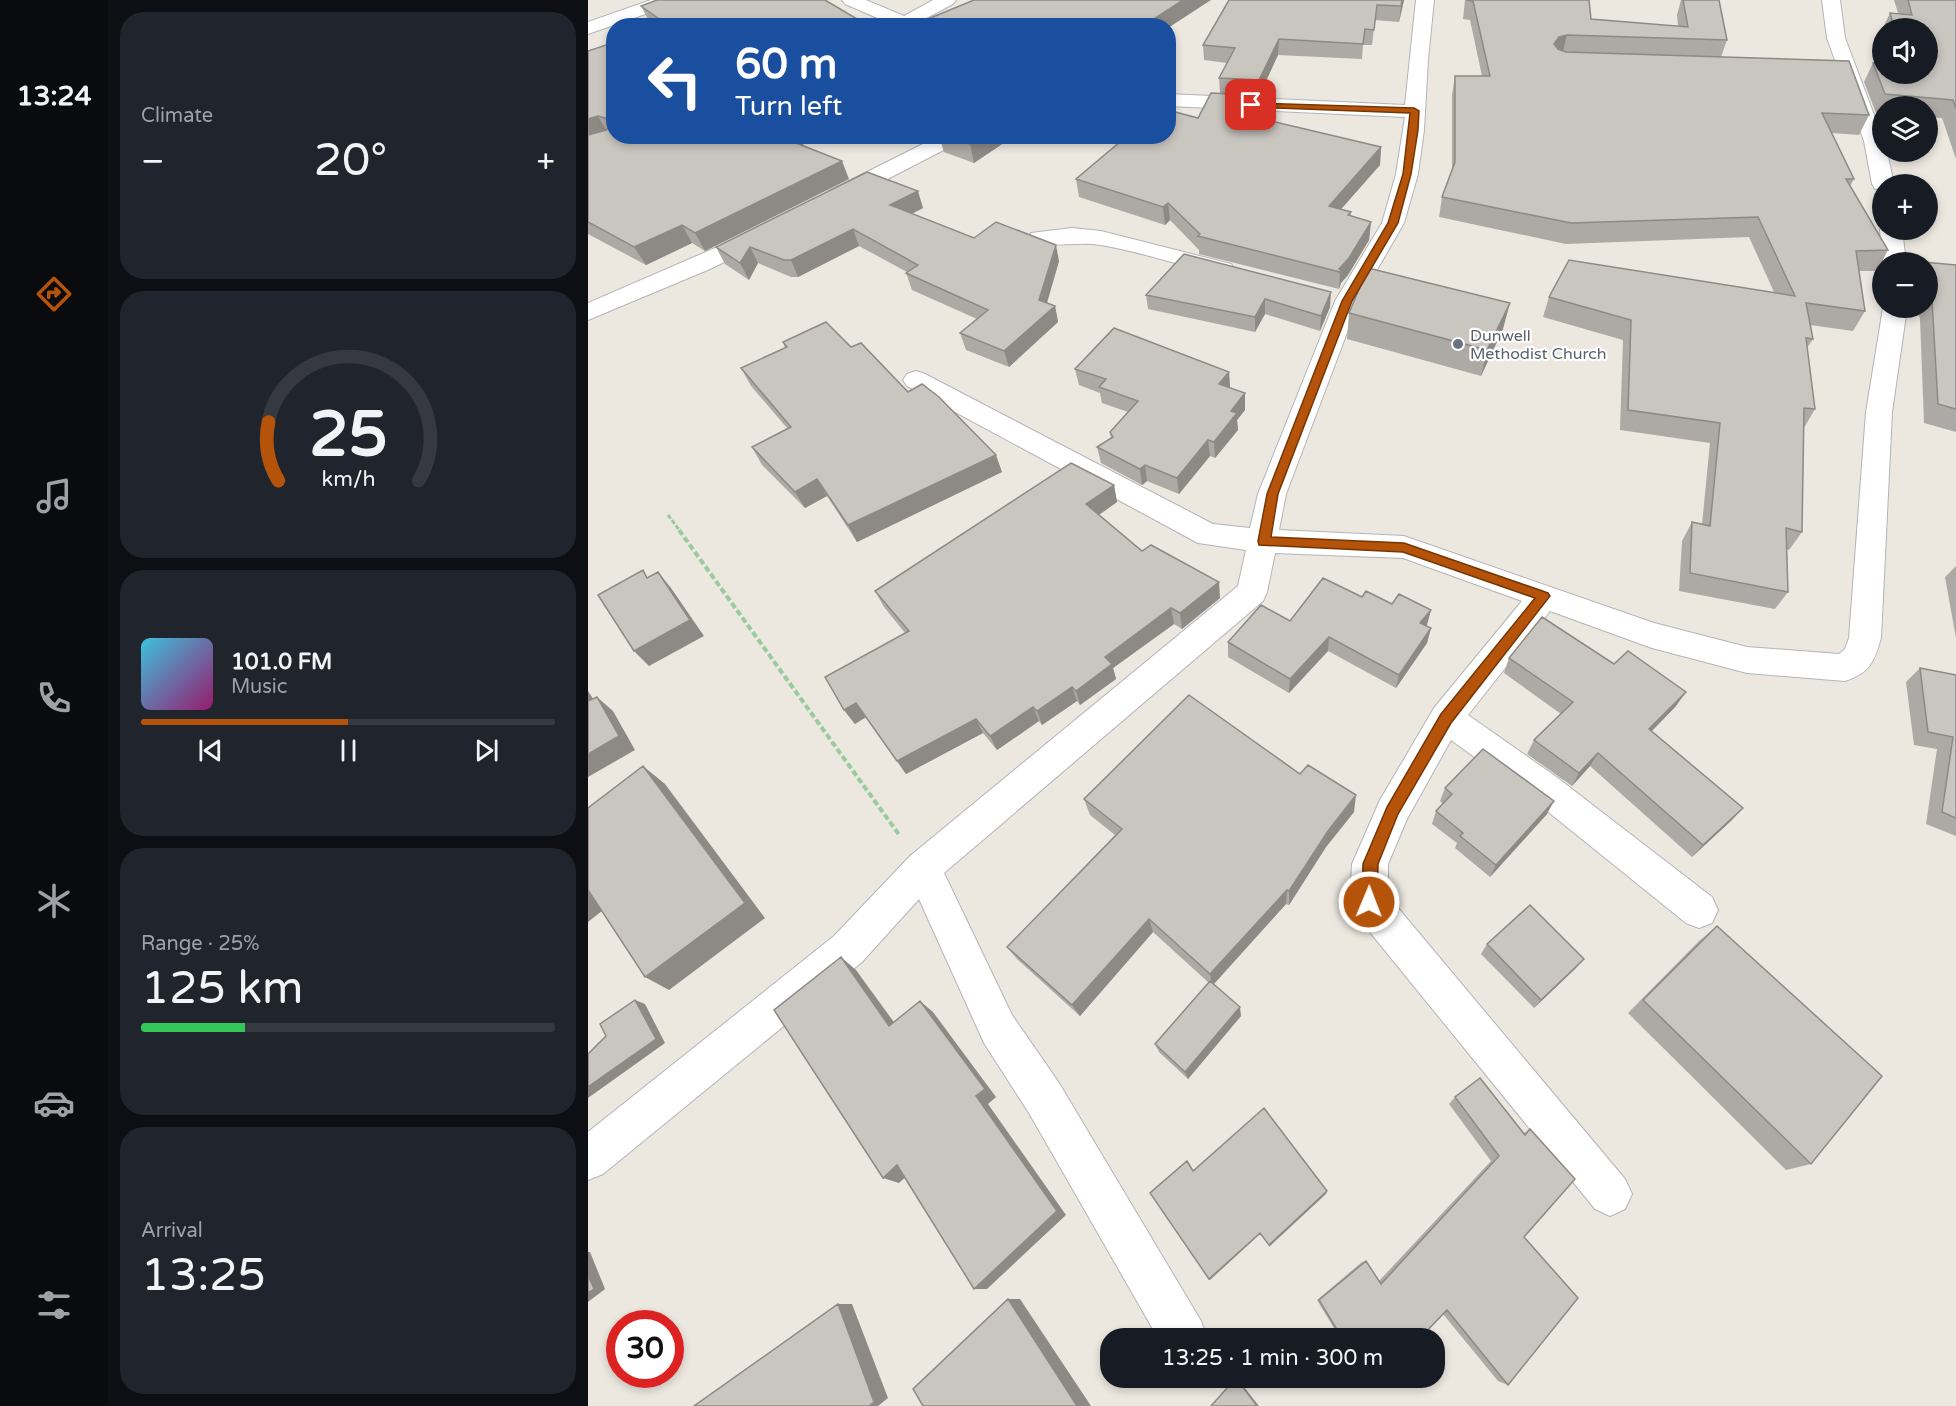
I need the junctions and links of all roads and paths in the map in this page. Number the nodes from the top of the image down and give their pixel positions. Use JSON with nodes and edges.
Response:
{"nodes":[{"id":1,"x":668,"y":0,"type":"edge"},
{"id":2,"x":851,"y":0,"type":"edge"},
{"id":3,"x":947,"y":0,"type":"edge"},
{"id":4,"x":1425,"y":0,"type":"edge"},
{"id":5,"x":1831,"y":0,"type":"edge"},
{"id":6,"x":617,"y":18,"type":"edge"},
{"id":7,"x":894,"y":18,"type":"edge"},
{"id":8,"x":918,"y":18,"type":"edge"},
{"id":9,"x":606,"y":22,"type":"edge"},
{"id":10,"x":588,"y":28,"type":"edge"},
{"id":11,"x":1823,"y":70,"type":"edge"},
{"id":12,"x":1846,"y":70,"type":"junction"},
{"id":13,"x":1176,"y":101,"type":"edge"},
{"id":14,"x":1414,"y":111,"type":"junction"},
{"id":15,"x":940,"y":144,"type":"edge"},
{"id":16,"x":1881,"y":174,"type":"edge"},
{"id":17,"x":819,"y":206,"type":"edge"},
{"id":18,"x":776,"y":227,"type":"edge"},
{"id":19,"x":1039,"y":238,"type":"edge"},
{"id":20,"x":1246,"y":275,"type":"edge"},
{"id":21,"x":588,"y":312,"type":"edge"},
{"id":22,"x":1893,"y":318,"type":"edge"},
{"id":23,"x":916,"y":380,"type":"dead end"},
{"id":24,"x":668,"y":515,"type":"dead end"},
{"id":25,"x":1264,"y":541,"type":"junction"},
{"id":26,"x":1544,"y":596,"type":"junction"},
{"id":27,"x":1446,"y":718,"type":"junction"},
{"id":28,"x":923,"y":868,"type":"junction"},
{"id":29,"x":1699,"y":910,"type":"dead end"},
{"id":30,"x":588,"y":1159,"type":"edge"},
{"id":31,"x":1610,"y":1194,"type":"dead end"},
{"id":32,"x":1178,"y":1328,"type":"edge"}],
"edges":[{"from":1,"to":6,"type":"street"},
{"from":2,"to":7,"type":"street"},
{"from":3,"to":8,"type":"street"},
{"from":4,"to":14,"type":"street"},
{"from":5,"to":12,"type":"street"},
{"from":9,"to":10,"type":"street"},
{"from":11,"to":12,"type":"street"},
{"from":12,"to":16,"type":"street"},
{"from":13,"to":14,"type":"street"},
{"from":14,"to":25,"type":"street"},
{"from":15,"to":17,"type":"street"},
{"from":18,"to":21,"type":"street"},
{"from":19,"to":20,"type":"street"},
{"from":22,"to":26,"type":"street"},
{"from":23,"to":25,"type":"street"},
{"from":24,"to":28,"type":"path"},
{"from":25,"to":26,"type":"street"},
{"from":25,"to":28,"type":"street"},
{"from":26,"to":27,"type":"street"},
{"from":27,"to":29,"type":"street"},
{"from":27,"to":31,"type":"street"},
{"from":28,"to":30,"type":"street"},
{"from":28,"to":32,"type":"street"}]}
